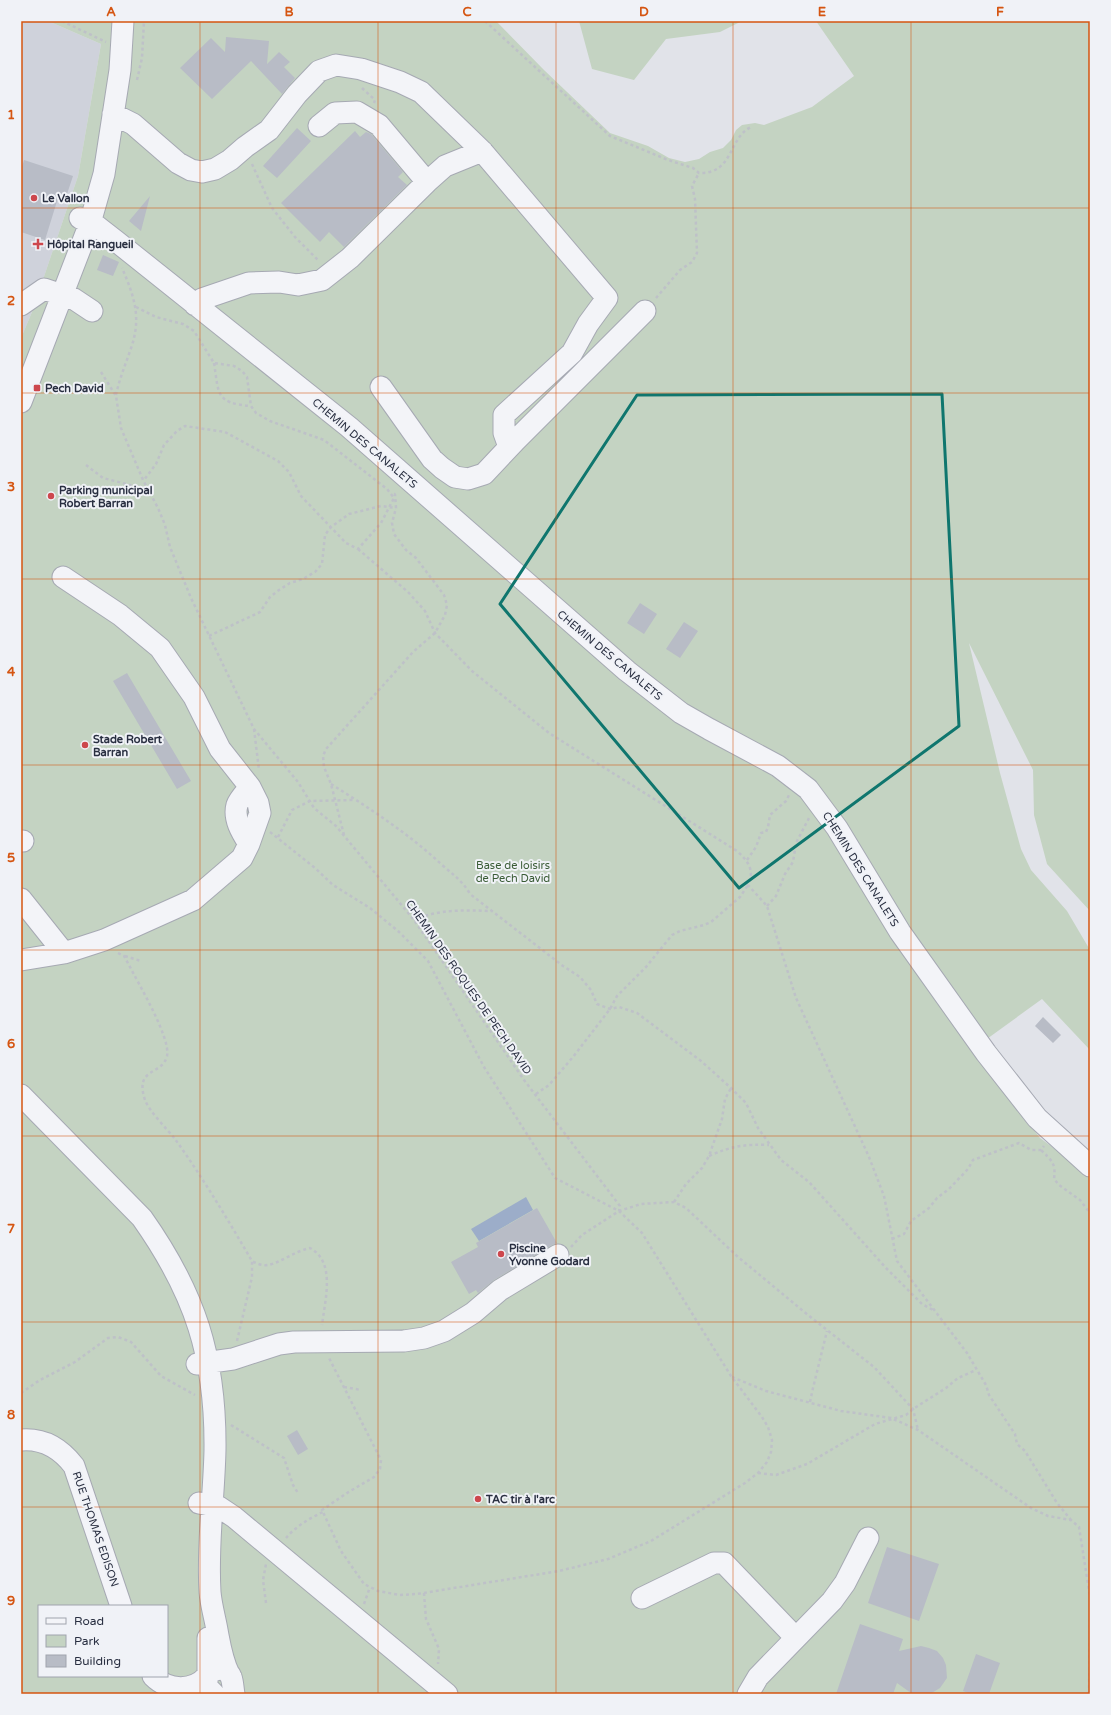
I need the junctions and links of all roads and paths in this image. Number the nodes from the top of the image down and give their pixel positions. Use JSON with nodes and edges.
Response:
{"nodes":[{"id":1,"x":62,"y":21,"type":"edge"},
{"id":2,"x":123,"y":21,"type":"edge"},
{"id":3,"x":485,"y":21,"type":"edge"},
{"id":4,"x":122,"y":44,"type":"junction"},
{"id":5,"x":358,"y":84,"type":"dead end"},
{"id":6,"x":367,"y":103,"type":"dead end"},
{"id":7,"x":113,"y":114,"type":"junction"},
{"id":8,"x":318,"y":126,"type":"dead end"},
{"id":9,"x":751,"y":127,"type":"dead end"},
{"id":10,"x":245,"y":147,"type":"junction"},
{"id":11,"x":482,"y":151,"type":"junction"},
{"id":12,"x":699,"y":173,"type":"junction"},
{"id":13,"x":427,"y":182,"type":"junction"},
{"id":14,"x":85,"y":221,"type":"junction"},
{"id":15,"x":121,"y":264,"type":"dead end"},
{"id":16,"x":331,"y":273,"type":"junction"},
{"id":17,"x":57,"y":293,"type":"junction"},
{"id":18,"x":21,"y":304,"type":"edge"},
{"id":19,"x":195,"y":305,"type":"junction"},
{"id":20,"x":136,"y":307,"type":"junction"},
{"id":21,"x":92,"y":311,"type":"dead end"},
{"id":22,"x":645,"y":311,"type":"joint"},
{"id":23,"x":214,"y":363,"type":"junction"},
{"id":24,"x":21,"y":368,"type":"edge"},
{"id":25,"x":100,"y":372,"type":"dead end"},
{"id":26,"x":381,"y":388,"type":"dead end"},
{"id":27,"x":116,"y":396,"type":"junction"},
{"id":28,"x":21,"y":402,"type":"edge"},
{"id":29,"x":251,"y":406,"type":"junction"},
{"id":30,"x":509,"y":447,"type":"junction"},
{"id":31,"x":86,"y":465,"type":"dead end"},
{"id":32,"x":143,"y":480,"type":"junction"},
{"id":33,"x":410,"y":481,"type":"junction"},
{"id":34,"x":150,"y":494,"type":"junction"},
{"id":35,"x":394,"y":498,"type":"junction"},
{"id":36,"x":390,"y":507,"type":"junction"},
{"id":37,"x":396,"y":508,"type":"junction"},
{"id":38,"x":331,"y":527,"type":"junction"},
{"id":39,"x":358,"y":549,"type":"junction"},
{"id":40,"x":63,"y":577,"type":"dead end"},
{"id":41,"x":435,"y":633,"type":"junction"},
{"id":42,"x":209,"y":636,"type":"junction"},
{"id":43,"x":254,"y":729,"type":"junction"},
{"id":44,"x":797,"y":779,"type":"junction"},
{"id":45,"x":331,"y":784,"type":"junction"},
{"id":46,"x":250,"y":787,"type":"junction"},
{"id":47,"x":334,"y":799,"type":"junction"},
{"id":48,"x":356,"y":800,"type":"junction"},
{"id":49,"x":310,"y":801,"type":"junction"},
{"id":50,"x":820,"y":804,"type":"junction"},
{"id":51,"x":252,"y":835,"type":"junction"},
{"id":52,"x":278,"y":838,"type":"junction"},
{"id":53,"x":345,"y":838,"type":"junction"},
{"id":54,"x":747,"y":860,"type":"junction"},
{"id":55,"x":748,"y":885,"type":"junction"},
{"id":56,"x":21,"y":899,"type":"edge"},
{"id":57,"x":767,"y":906,"type":"junction"},
{"id":58,"x":491,"y":911,"type":"junction"},
{"id":59,"x":414,"y":920,"type":"junction"},
{"id":60,"x":104,"y":940,"type":"junction"},
{"id":61,"x":64,"y":953,"type":"junction"},
{"id":62,"x":124,"y":956,"type":"junction"},
{"id":63,"x":21,"y":960,"type":"edge"},
{"id":64,"x":140,"y":961,"type":"dead end"},
{"id":65,"x":610,"y":1009,"type":"junction"},
{"id":66,"x":731,"y":1088,"type":"junction"},
{"id":67,"x":536,"y":1094,"type":"junction"},
{"id":68,"x":21,"y":1095,"type":"edge"},
{"id":69,"x":21,"y":1112,"type":"edge"},
{"id":70,"x":1056,"y":1135,"type":"junction"},
{"id":71,"x":770,"y":1145,"type":"junction"},
{"id":72,"x":1041,"y":1150,"type":"junction"},
{"id":73,"x":709,"y":1156,"type":"junction"},
{"id":74,"x":1090,"y":1166,"type":"edge"},
{"id":75,"x":674,"y":1202,"type":"junction"},
{"id":76,"x":619,"y":1211,"type":"junction"},
{"id":77,"x":1090,"y":1213,"type":"edge"},
{"id":78,"x":892,"y":1238,"type":"junction"},
{"id":79,"x":558,"y":1255,"type":"joint"},
{"id":80,"x":252,"y":1262,"type":"junction"},
{"id":81,"x":936,"y":1312,"type":"junction"},
{"id":82,"x":827,"y":1331,"type":"junction"},
{"id":83,"x":322,"y":1342,"type":"junction"},
{"id":84,"x":233,"y":1358,"type":"junction"},
{"id":85,"x":203,"y":1363,"type":"junction"},
{"id":86,"x":976,"y":1370,"type":"junction"},
{"id":87,"x":731,"y":1376,"type":"junction"},
{"id":88,"x":344,"y":1387,"type":"junction"},
{"id":89,"x":187,"y":1390,"type":"dead end"},
{"id":90,"x":361,"y":1390,"type":"dead end"},
{"id":91,"x":21,"y":1393,"type":"edge"},
{"id":92,"x":810,"y":1402,"type":"junction"},
{"id":93,"x":913,"y":1409,"type":"junction"},
{"id":94,"x":891,"y":1418,"type":"junction"},
{"id":95,"x":214,"y":1419,"type":"junction"},
{"id":96,"x":918,"y":1430,"type":"junction"},
{"id":97,"x":21,"y":1440,"type":"edge"},
{"id":98,"x":758,"y":1473,"type":"junction"},
{"id":99,"x":298,"y":1493,"type":"dead end"},
{"id":100,"x":205,"y":1504,"type":"junction"},
{"id":101,"x":323,"y":1512,"type":"junction"},
{"id":102,"x":1071,"y":1520,"type":"junction"},
{"id":103,"x":868,"y":1538,"type":"dead end"},
{"id":104,"x":276,"y":1551,"type":"junction"},
{"id":105,"x":424,"y":1593,"type":"junction"},
{"id":106,"x":1090,"y":1597,"type":"edge"},
{"id":107,"x":642,"y":1598,"type":"dead end"},
{"id":108,"x":266,"y":1603,"type":"dead end"},
{"id":109,"x":121,"y":1605,"type":"edge"},
{"id":110,"x":1090,"y":1616,"type":"edge"},
{"id":111,"x":796,"y":1638,"type":"junction"},
{"id":112,"x":142,"y":1677,"type":"edge"},
{"id":113,"x":154,"y":1677,"type":"edge"},
{"id":114,"x":210,"y":1682,"type":"edge"},
{"id":115,"x":229,"y":1686,"type":"edge"},
{"id":116,"x":439,"y":1688,"type":"edge"},
{"id":117,"x":157,"y":1694,"type":"edge"},
{"id":118,"x":748,"y":1694,"type":"edge"},
{"id":119,"x":1090,"y":1694,"type":"edge"}],
"edges":[{"from":1,"to":4,"type":"path"},
{"from":2,"to":4,"type":"street"},
{"from":3,"to":12,"type":"path"},
{"from":4,"to":7,"type":"street"},
{"from":5,"to":6,"type":"path"},
{"from":7,"to":10,"type":"street"},
{"from":7,"to":14,"type":"street"},
{"from":8,"to":13,"type":"street"},
{"from":9,"to":12,"type":"path"},
{"from":10,"to":11,"type":"street"},
{"from":10,"to":16,"type":"path"},
{"from":11,"to":13,"type":"street"},
{"from":11,"to":30,"type":"street"},
{"from":12,"to":22,"type":"path"},
{"from":13,"to":16,"type":"street"},
{"from":14,"to":17,"type":"street"},
{"from":14,"to":19,"type":"street","name":"CHEMIN DES CANALETS"},
{"from":15,"to":20,"type":"path"},
{"from":16,"to":19,"type":"street"},
{"from":17,"to":18,"type":"street"},
{"from":17,"to":21,"type":"street"},
{"from":17,"to":24,"type":"street"},
{"from":17,"to":28,"type":"street"},
{"from":19,"to":33,"type":"street","name":"CHEMIN DES CANALETS"},
{"from":20,"to":23,"type":"path"},
{"from":20,"to":27,"type":"path"},
{"from":22,"to":30,"type":"street"},
{"from":23,"to":29,"type":"path"},
{"from":23,"to":29,"type":"path"},
{"from":25,"to":27,"type":"path","name":"CHEMIN DES ROQUES DE PECH DAVID"},
{"from":26,"to":30,"type":"street"},
{"from":27,"to":32,"type":"path","name":"CHEMIN DES ROQUES DE PECH DAVID"},
{"from":29,"to":35,"type":"path"},
{"from":31,"to":34,"type":"path"},
{"from":32,"to":34,"type":"path","name":"CHEMIN DES ROQUES DE PECH DAVID"},
{"from":32,"to":38,"type":"path"},
{"from":33,"to":35,"type":"path"},
{"from":33,"to":44,"type":"street","name":"CHEMIN DES CANALETS"},
{"from":34,"to":42,"type":"path","name":"CHEMIN DES ROQUES DE PECH DAVID"},
{"from":35,"to":36,"type":"path"},
{"from":35,"to":37,"type":"path"},
{"from":36,"to":37,"type":"path"},
{"from":36,"to":38,"type":"path"},
{"from":36,"to":39,"type":"path"},
{"from":37,"to":41,"type":"path"},
{"from":38,"to":39,"type":"path"},
{"from":38,"to":42,"type":"path"},
{"from":39,"to":41,"type":"path"},
{"from":40,"to":46,"type":"street"},
{"from":41,"to":45,"type":"path"},
{"from":41,"to":54,"type":"path"},
{"from":42,"to":43,"type":"path","name":"CHEMIN DES ROQUES DE PECH DAVID"},
{"from":43,"to":46,"type":"path"},
{"from":43,"to":49,"type":"path","name":"CHEMIN DES ROQUES DE PECH DAVID"},
{"from":44,"to":50,"type":"street","name":"CHEMIN DES CANALETS"},
{"from":44,"to":54,"type":"path"},
{"from":45,"to":47,"type":"path"},
{"from":45,"to":48,"type":"path"},
{"from":46,"to":51,"type":"street"},
{"from":47,"to":48,"type":"path"},
{"from":47,"to":49,"type":"path"},
{"from":47,"to":53,"type":"path"},
{"from":48,"to":58,"type":"path"},
{"from":49,"to":52,"type":"path"},
{"from":49,"to":53,"type":"path","name":"CHEMIN DES ROQUES DE PECH DAVID"},
{"from":50,"to":57,"type":"path"},
{"from":50,"to":70,"type":"street","name":"CHEMIN DES CANALETS"},
{"from":51,"to":52,"type":"path"},
{"from":51,"to":60,"type":"street"},
{"from":52,"to":76,"type":"path"},
{"from":53,"to":59,"type":"path","name":"CHEMIN DES ROQUES DE PECH DAVID"},
{"from":54,"to":55,"type":"path"},
{"from":55,"to":57,"type":"path"},
{"from":55,"to":65,"type":"path"},
{"from":56,"to":61,"type":"street"},
{"from":57,"to":78,"type":"path"},
{"from":58,"to":59,"type":"path"},
{"from":58,"to":65,"type":"path"},
{"from":59,"to":67,"type":"path","name":"CHEMIN DES ROQUES DE PECH DAVID"},
{"from":60,"to":61,"type":"street"},
{"from":60,"to":62,"type":"path"},
{"from":61,"to":63,"type":"street"},
{"from":62,"to":64,"type":"path"},
{"from":62,"to":80,"type":"path"},
{"from":65,"to":66,"type":"path"},
{"from":65,"to":67,"type":"path"},
{"from":66,"to":71,"type":"path"},
{"from":66,"to":73,"type":"path"},
{"from":67,"to":76,"type":"path","name":"CHEMIN DES ROQUES DE PECH DAVID"},
{"from":68,"to":85,"type":"street"},
{"from":69,"to":85,"type":"street"},
{"from":70,"to":72,"type":"path"},
{"from":70,"to":74,"type":"street","name":"CHEMIN DES CANALETS"},
{"from":71,"to":73,"type":"path"},
{"from":71,"to":81,"type":"path"},
{"from":72,"to":77,"type":"path"},
{"from":72,"to":78,"type":"path"},
{"from":73,"to":75,"type":"path"},
{"from":75,"to":76,"type":"path"},
{"from":75,"to":82,"type":"path"},
{"from":76,"to":79,"type":"path"},
{"from":76,"to":87,"type":"path"},
{"from":78,"to":81,"type":"path"},
{"from":79,"to":83,"type":"street"},
{"from":80,"to":83,"type":"path"},
{"from":80,"to":84,"type":"path"},
{"from":81,"to":86,"type":"path"},
{"from":82,"to":92,"type":"path"},
{"from":82,"to":93,"type":"path"},
{"from":83,"to":84,"type":"street"},
{"from":83,"to":88,"type":"path"},
{"from":84,"to":85,"type":"street"},
{"from":85,"to":95,"type":"street"},
{"from":85,"to":100,"type":"street"},
{"from":86,"to":93,"type":"path"},
{"from":86,"to":102,"type":"path"},
{"from":87,"to":92,"type":"path"},
{"from":87,"to":98,"type":"path"},
{"from":88,"to":90,"type":"path"},
{"from":88,"to":101,"type":"path"},
{"from":89,"to":91,"type":"path"},
{"from":92,"to":94,"type":"path"},
{"from":93,"to":94,"type":"path"},
{"from":93,"to":96,"type":"path"},
{"from":94,"to":96,"type":"path"},
{"from":94,"to":98,"type":"path"},
{"from":95,"to":99,"type":"path"},
{"from":95,"to":100,"type":"street"},
{"from":96,"to":102,"type":"path"},
{"from":97,"to":109,"type":"street","name":"RUE THOMAS EDISON"},
{"from":98,"to":105,"type":"path"},
{"from":100,"to":104,"type":"street"},
{"from":100,"to":114,"type":"street"},
{"from":100,"to":115,"type":"street"},
{"from":101,"to":104,"type":"path"},
{"from":101,"to":105,"type":"path"},
{"from":102,"to":106,"type":"path"},
{"from":103,"to":111,"type":"street"},
{"from":104,"to":108,"type":"path"},
{"from":104,"to":116,"type":"street"},
{"from":105,"to":116,"type":"path"},
{"from":107,"to":111,"type":"street"},
{"from":110,"to":119,"type":"path"},
{"from":111,"to":118,"type":"street"},
{"from":112,"to":117,"type":"street"},
{"from":113,"to":114,"type":"street"},
{"from":114,"to":115,"type":"street"}]}
